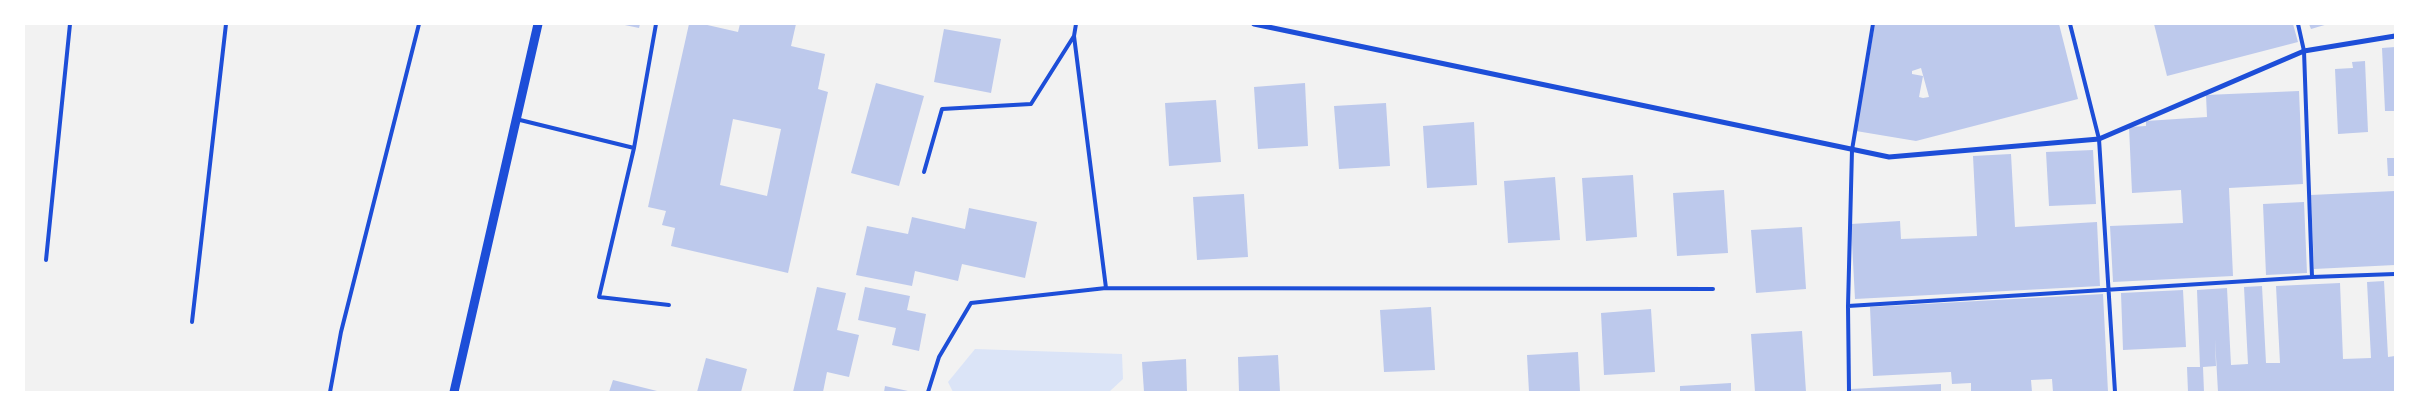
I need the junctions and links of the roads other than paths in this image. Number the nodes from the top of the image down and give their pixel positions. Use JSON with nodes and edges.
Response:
{"nodes":[{"id":1,"x":70,"y":24,"type":"edge"},
{"id":2,"x":226,"y":24,"type":"edge"},
{"id":3,"x":419,"y":24,"type":"edge"},
{"id":4,"x":538,"y":24,"type":"edge"},
{"id":5,"x":656,"y":24,"type":"edge"},
{"id":6,"x":1076,"y":24,"type":"edge"},
{"id":7,"x":1254,"y":24,"type":"edge"},
{"id":8,"x":1873,"y":24,"type":"edge"},
{"id":9,"x":2070,"y":24,"type":"edge"},
{"id":10,"x":2298,"y":24,"type":"edge"},
{"id":11,"x":1074,"y":36,"type":"junction"},
{"id":12,"x":2395,"y":36,"type":"edge"},
{"id":13,"x":2304,"y":51,"type":"junction"},
{"id":14,"x":516,"y":119,"type":"junction"},
{"id":15,"x":2100,"y":139,"type":"junction"},
{"id":16,"x":634,"y":148,"type":"junction"},
{"id":17,"x":1852,"y":150,"type":"junction"},
{"id":18,"x":924,"y":172,"type":"dead end"},
{"id":19,"x":46,"y":260,"type":"dead end"},
{"id":20,"x":2395,"y":274,"type":"edge"},
{"id":21,"x":2312,"y":277,"type":"junction"},
{"id":22,"x":1106,"y":288,"type":"junction"},
{"id":23,"x":2107,"y":289,"type":"junction"},
{"id":24,"x":1713,"y":290,"type":"dead end"},
{"id":25,"x":668,"y":305,"type":"dead end"},
{"id":26,"x":1848,"y":306,"type":"junction"},
{"id":27,"x":192,"y":322,"type":"dead end"},
{"id":28,"x":330,"y":392,"type":"edge"},
{"id":29,"x":454,"y":392,"type":"edge"},
{"id":30,"x":928,"y":392,"type":"edge"},
{"id":31,"x":1849,"y":392,"type":"edge"},
{"id":32,"x":2115,"y":392,"type":"edge"}],
"edges":[{"from":1,"to":19,"type":"lane"},
{"from":2,"to":27,"type":"lane"},
{"from":3,"to":28,"type":"lane"},
{"from":4,"to":14,"type":"street"},
{"from":5,"to":16,"type":"lane"},
{"from":6,"to":11,"type":"lane"},
{"from":7,"to":17,"type":"street"},
{"from":8,"to":17,"type":"lane"},
{"from":9,"to":15,"type":"lane"},
{"from":10,"to":13,"type":"lane"},
{"from":11,"to":18,"type":"lane"},
{"from":11,"to":22,"type":"lane"},
{"from":12,"to":13,"type":"street"},
{"from":13,"to":15,"type":"street"},
{"from":13,"to":21,"type":"lane"},
{"from":14,"to":16,"type":"lane"},
{"from":14,"to":29,"type":"street"},
{"from":15,"to":17,"type":"street"},
{"from":15,"to":23,"type":"lane"},
{"from":16,"to":25,"type":"lane"},
{"from":17,"to":26,"type":"lane"},
{"from":20,"to":21,"type":"lane"},
{"from":21,"to":23,"type":"lane"},
{"from":22,"to":24,"type":"lane"},
{"from":22,"to":30,"type":"lane"},
{"from":23,"to":26,"type":"lane"},
{"from":23,"to":32,"type":"lane"},
{"from":26,"to":31,"type":"lane"}]}
